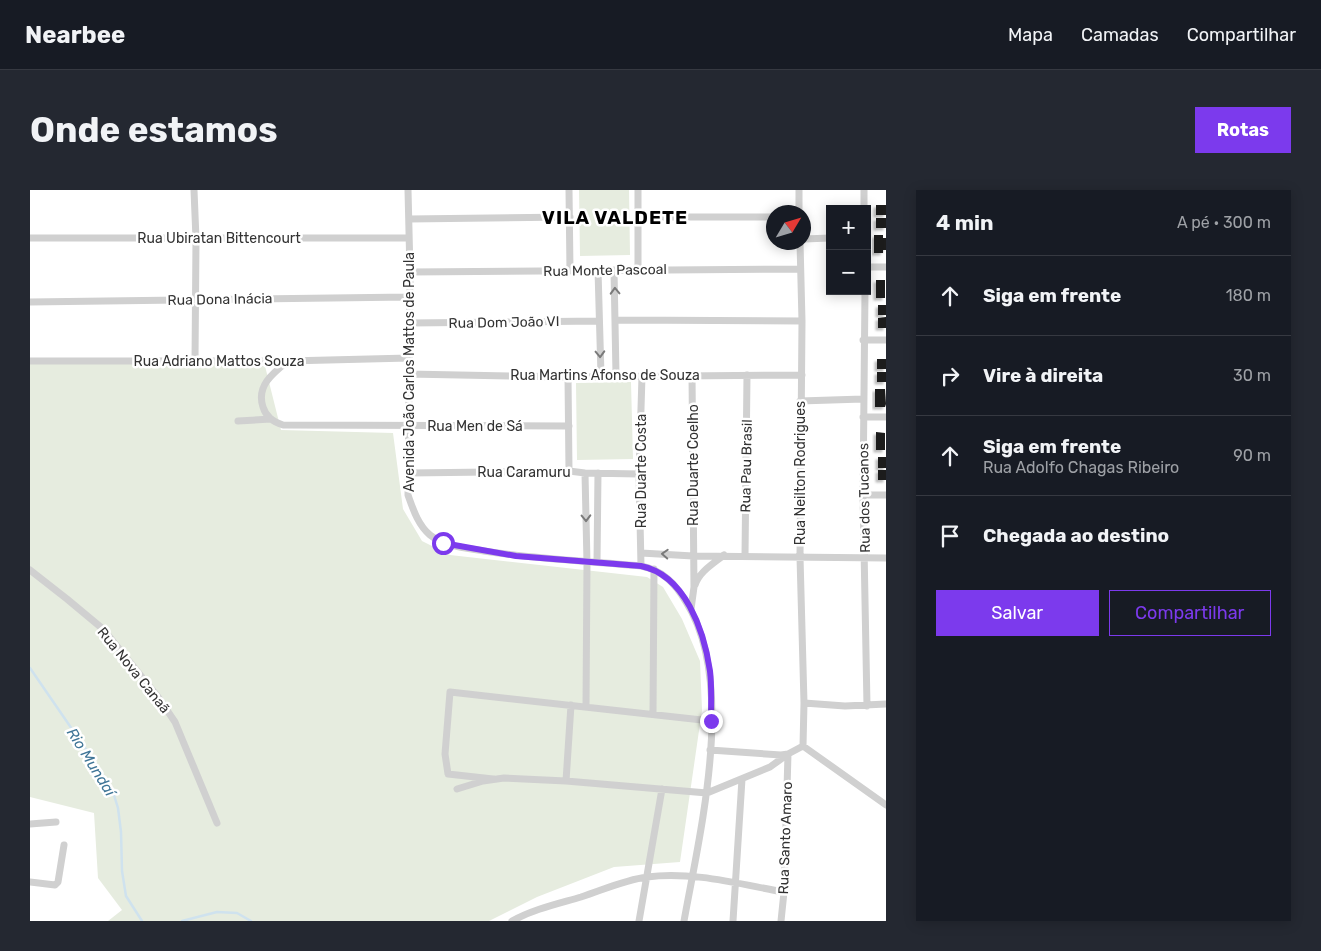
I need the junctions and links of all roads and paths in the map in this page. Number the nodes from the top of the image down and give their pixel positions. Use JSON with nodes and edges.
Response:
{"nodes":[{"id":1,"x":194,"y":190,"type":"edge"},
{"id":2,"x":408,"y":190,"type":"edge"},
{"id":3,"x":569,"y":190,"type":"edge"},
{"id":4,"x":638,"y":190,"type":"edge"},
{"id":5,"x":799,"y":190,"type":"edge"},
{"id":6,"x":864,"y":190,"type":"edge"},
{"id":7,"x":799,"y":205,"type":"edge"},
{"id":8,"x":864,"y":205,"type":"edge"},
{"id":9,"x":638,"y":217,"type":"junction"},
{"id":10,"x":766,"y":217,"type":"edge"},
{"id":11,"x":570,"y":218,"type":"junction"},
{"id":12,"x":408,"y":219,"type":"junction"},
{"id":13,"x":30,"y":238,"type":"edge"},
{"id":14,"x":408,"y":238,"type":"junction"},
{"id":15,"x":826,"y":238,"type":"edge"},
{"id":16,"x":196,"y":239,"type":"junction"},
{"id":17,"x":811,"y":239,"type":"edge"},
{"id":18,"x":800,"y":250,"type":"edge"},
{"id":19,"x":871,"y":267,"type":"edge"},
{"id":20,"x":886,"y":267,"type":"edge"},
{"id":21,"x":638,"y":269,"type":"junction"},
{"id":22,"x":800,"y":269,"type":"junction"},
{"id":23,"x":570,"y":270,"type":"junction"},
{"id":24,"x":598,"y":270,"type":"junction"},
{"id":25,"x":614,"y":270,"type":"junction"},
{"id":26,"x":410,"y":272,"type":"junction"},
{"id":27,"x":864,"y":295,"type":"edge"},
{"id":28,"x":410,"y":297,"type":"junction"},
{"id":29,"x":195,"y":299,"type":"junction"},
{"id":30,"x":30,"y":302,"type":"edge"},
{"id":31,"x":599,"y":320,"type":"junction"},
{"id":32,"x":616,"y":320,"type":"junction"},
{"id":33,"x":802,"y":321,"type":"junction"},
{"id":34,"x":409,"y":323,"type":"junction"},
{"id":35,"x":864,"y":340,"type":"junction"},
{"id":36,"x":886,"y":340,"type":"edge"},
{"id":37,"x":409,"y":358,"type":"junction"},
{"id":38,"x":30,"y":361,"type":"edge"},
{"id":39,"x":195,"y":361,"type":"junction"},
{"id":40,"x":288,"y":361,"type":"junction"},
{"id":41,"x":408,"y":374,"type":"junction"},
{"id":42,"x":802,"y":374,"type":"junction"},
{"id":43,"x":601,"y":375,"type":"junction"},
{"id":44,"x":616,"y":375,"type":"junction"},
{"id":45,"x":692,"y":375,"type":"junction"},
{"id":46,"x":747,"y":375,"type":"junction"},
{"id":47,"x":642,"y":376,"type":"junction"},
{"id":48,"x":568,"y":377,"type":"junction"},
{"id":49,"x":863,"y":399,"type":"junction"},
{"id":50,"x":800,"y":401,"type":"junction"},
{"id":51,"x":268,"y":416,"type":"junction"},
{"id":52,"x":863,"y":416,"type":"junction"},
{"id":53,"x":886,"y":417,"type":"edge"},
{"id":54,"x":238,"y":421,"type":"dead end"},
{"id":55,"x":409,"y":426,"type":"junction"},
{"id":56,"x":569,"y":426,"type":"junction"},
{"id":57,"x":569,"y":471,"type":"junction"},
{"id":58,"x":409,"y":473,"type":"junction"},
{"id":59,"x":585,"y":473,"type":"junction"},
{"id":60,"x":598,"y":473,"type":"junction"},
{"id":61,"x":639,"y":474,"type":"junction"},
{"id":62,"x":863,"y":495,"type":"junction"},
{"id":63,"x":886,"y":495,"type":"edge"},
{"id":64,"x":641,"y":553,"type":"junction"},
{"id":65,"x":724,"y":555,"type":"junction"},
{"id":66,"x":693,"y":556,"type":"junction"},
{"id":67,"x":744,"y":556,"type":"junction"},
{"id":68,"x":800,"y":557,"type":"junction"},
{"id":69,"x":865,"y":557,"type":"junction"},
{"id":70,"x":886,"y":558,"type":"edge"},
{"id":71,"x":587,"y":562,"type":"junction"},
{"id":72,"x":597,"y":562,"type":"junction"},
{"id":73,"x":641,"y":566,"type":"junction"},
{"id":74,"x":654,"y":569,"type":"junction"},
{"id":75,"x":30,"y":570,"type":"edge"},
{"id":76,"x":694,"y":588,"type":"junction"},
{"id":77,"x":691,"y":609,"type":"junction"},
{"id":78,"x":804,"y":703,"type":"junction"},
{"id":79,"x":886,"y":704,"type":"edge"},
{"id":80,"x":571,"y":705,"type":"junction"},
{"id":81,"x":586,"y":706,"type":"junction"},
{"id":82,"x":867,"y":706,"type":"junction"},
{"id":83,"x":653,"y":714,"type":"junction"},
{"id":84,"x":711,"y":721,"type":"junction"},
{"id":85,"x":803,"y":746,"type":"junction"},
{"id":86,"x":710,"y":750,"type":"junction"},
{"id":87,"x":788,"y":754,"type":"junction"},
{"id":88,"x":493,"y":779,"type":"junction"},
{"id":89,"x":742,"y":779,"type":"junction"},
{"id":90,"x":566,"y":781,"type":"junction"},
{"id":91,"x":457,"y":789,"type":"dead end"},
{"id":92,"x":662,"y":789,"type":"junction"},
{"id":93,"x":707,"y":793,"type":"junction"},
{"id":94,"x":886,"y":804,"type":"edge"},
{"id":95,"x":56,"y":822,"type":"dead end"},
{"id":96,"x":217,"y":823,"type":"dead end"},
{"id":97,"x":30,"y":824,"type":"edge"},
{"id":98,"x":64,"y":845,"type":"dead end"},
{"id":99,"x":692,"y":876,"type":"junction"},
{"id":100,"x":647,"y":877,"type":"junction"},
{"id":101,"x":30,"y":882,"type":"edge"},
{"id":102,"x":735,"y":883,"type":"junction"},
{"id":103,"x":784,"y":892,"type":"junction"},
{"id":104,"x":512,"y":921,"type":"edge"},
{"id":105,"x":639,"y":921,"type":"edge"},
{"id":106,"x":684,"y":921,"type":"edge"},
{"id":107,"x":733,"y":921,"type":"edge"},
{"id":108,"x":781,"y":921,"type":"edge"}],
"edges":[{"from":1,"to":16,"type":"street"},
{"from":2,"to":12,"type":"street","name":"Avenida João Carlos Mattos de Paula"},
{"from":3,"to":11,"type":"street"},
{"from":4,"to":9,"type":"street"},
{"from":5,"to":7,"type":"street"},
{"from":6,"to":8,"type":"street"},
{"from":9,"to":10,"type":"street"},
{"from":9,"to":21,"type":"street"},
{"from":11,"to":12,"type":"street"},
{"from":11,"to":23,"type":"street"},
{"from":12,"to":14,"type":"street","name":"Avenida João Carlos Mattos de Paula"},
{"from":13,"to":16,"type":"street","name":"Rua Ubiratan Bittencourt"},
{"from":14,"to":16,"type":"street","name":"Rua Ubiratan Bittencourt"},
{"from":14,"to":26,"type":"street","name":"Avenida João Carlos Mattos de Paula"},
{"from":15,"to":17,"type":"street"},
{"from":16,"to":29,"type":"street"},
{"from":18,"to":22,"type":"street","name":"Rua Neilton Rodrigues"},
{"from":19,"to":20,"type":"street"},
{"from":21,"to":22,"type":"street","name":"Rua Monte Pascoal"},
{"from":21,"to":25,"type":"street","name":"Rua Monte Pascoal"},
{"from":22,"to":33,"type":"street","name":"Rua Neilton Rodrigues"},
{"from":23,"to":24,"type":"street","name":"Rua Monte Pascoal"},
{"from":23,"to":26,"type":"street","name":"Rua Monte Pascoal"},
{"from":24,"to":25,"type":"street","name":"Rua Monte Pascoal"},
{"from":24,"to":31,"type":"street"},
{"from":32,"to":25,"type":"street","one_way":true},
{"from":26,"to":28,"type":"street","name":"Avenida João Carlos Mattos de Paula"},
{"from":27,"to":35,"type":"street","name":"Rua dos Tucanos"},
{"from":28,"to":29,"type":"street","name":"Rua Dona Inácia"},
{"from":28,"to":34,"type":"street","name":"Avenida João Carlos Mattos de Paula"},
{"from":29,"to":30,"type":"street","name":"Rua Dona Inácia"},
{"from":29,"to":39,"type":"street"},
{"from":31,"to":34,"type":"street","name":"Rua Dom João VI"},
{"from":31,"to":43,"type":"street","one_way":true},
{"from":32,"to":33,"type":"street"},
{"from":32,"to":44,"type":"street"},
{"from":33,"to":42,"type":"street","name":"Rua Neilton Rodrigues"},
{"from":34,"to":37,"type":"street","name":"Avenida João Carlos Mattos de Paula"},
{"from":35,"to":36,"type":"street"},
{"from":35,"to":49,"type":"street","name":"Rua dos Tucanos"},
{"from":37,"to":40,"type":"street","name":"Rua Adriano Mattos Souza"},
{"from":37,"to":41,"type":"street","name":"Avenida João Carlos Mattos de Paula"},
{"from":38,"to":39,"type":"street","name":"Rua Adriano Mattos Souza"},
{"from":39,"to":40,"type":"street","name":"Rua Adriano Mattos Souza"},
{"from":40,"to":51,"type":"street"},
{"from":41,"to":48,"type":"street","name":"Rua Martins Afonso de Souza"},
{"from":41,"to":55,"type":"street","name":"Avenida João Carlos Mattos de Paula"},
{"from":42,"to":46,"type":"street","name":"Rua Martins Afonso de Souza"},
{"from":42,"to":50,"type":"street","name":"Rua Neilton Rodrigues"},
{"from":43,"to":44,"type":"street","name":"Rua Martins Afonso de Souza"},
{"from":43,"to":48,"type":"street","name":"Rua Martins Afonso de Souza"},
{"from":44,"to":47,"type":"street","name":"Rua Martins Afonso de Souza"},
{"from":45,"to":46,"type":"street","name":"Rua Martins Afonso de Souza"},
{"from":45,"to":47,"type":"street","name":"Rua Martins Afonso de Souza"},
{"from":45,"to":66,"type":"street","name":"Rua Duarte Coelho"},
{"from":46,"to":67,"type":"street","name":"Rua Pau Brasil"},
{"from":47,"to":61,"type":"street","name":"Rua Duarte Costa"},
{"from":48,"to":56,"type":"street"},
{"from":49,"to":50,"type":"street"},
{"from":49,"to":52,"type":"street","name":"Rua dos Tucanos"},
{"from":50,"to":68,"type":"street","name":"Rua Neilton Rodrigues"},
{"from":51,"to":54,"type":"street","name":"Rua Men de Sá"},
{"from":51,"to":55,"type":"street","name":"Rua Men de Sá"},
{"from":52,"to":53,"type":"street"},
{"from":52,"to":62,"type":"street","name":"Rua dos Tucanos"},
{"from":55,"to":56,"type":"street","name":"Rua Men de Sá"},
{"from":55,"to":58,"type":"street","name":"Avenida João Carlos Mattos de Paula"},
{"from":56,"to":57,"type":"street"},
{"from":57,"to":58,"type":"street","name":"Rua Caramuru"},
{"from":57,"to":59,"type":"street","name":"Rua Caramuru"},
{"from":58,"to":71,"type":"street","name":"Avenida João Carlos Mattos de Paula"},
{"from":59,"to":60,"type":"street","name":"Rua Caramuru"},
{"from":59,"to":71,"type":"street","one_way":true},
{"from":60,"to":61,"type":"street","name":"Rua Caramuru"},
{"from":60,"to":72,"type":"street"},
{"from":61,"to":64,"type":"street","name":"Rua Duarte Costa"},
{"from":62,"to":63,"type":"street"},
{"from":62,"to":69,"type":"street","name":"Rua dos Tucanos"},
{"from":66,"to":64,"type":"street","one_way":true},
{"from":64,"to":73,"type":"street","name":"Rua Duarte Costa"},
{"from":65,"to":66,"type":"street"},
{"from":65,"to":67,"type":"street"},
{"from":65,"to":76,"type":"street"},
{"from":66,"to":76,"type":"street","name":"Rua Duarte Coelho"},
{"from":67,"to":68,"type":"street"},
{"from":68,"to":69,"type":"street"},
{"from":68,"to":78,"type":"street","name":"Rua Neilton Rodrigues"},
{"from":69,"to":70,"type":"street"},
{"from":69,"to":82,"type":"street","name":"Rua dos Tucanos"},
{"from":71,"to":72,"type":"street","name":"Avenida João Carlos Mattos de Paula"},
{"from":71,"to":81,"type":"street"},
{"from":72,"to":73,"type":"street","name":"Avenida João Carlos Mattos de Paula"},
{"from":73,"to":74,"type":"street","name":"Avenida João Carlos Mattos de Paula"},
{"from":74,"to":77,"type":"street","name":"Avenida João Carlos Mattos de Paula"},
{"from":74,"to":83,"type":"street"},
{"from":75,"to":96,"type":"street","name":"Rua Nova Canaã"},
{"from":76,"to":77,"type":"street","name":"Rua Duarte Coelho"},
{"from":77,"to":84,"type":"street"},
{"from":78,"to":82,"type":"street"},
{"from":78,"to":85,"type":"street","name":"Rua Neilton Rodrigues"},
{"from":79,"to":82,"type":"street"},
{"from":80,"to":81,"type":"street"},
{"from":80,"to":88,"type":"street"},
{"from":80,"to":90,"type":"street"},
{"from":81,"to":83,"type":"street"},
{"from":83,"to":84,"type":"street"},
{"from":84,"to":86,"type":"street"},
{"from":85,"to":87,"type":"street"},
{"from":85,"to":94,"type":"street"},
{"from":86,"to":87,"type":"street"},
{"from":86,"to":93,"type":"street"},
{"from":87,"to":89,"type":"street"},
{"from":87,"to":103,"type":"street","name":"Rua Santo Amaro"},
{"from":88,"to":90,"type":"street"},
{"from":88,"to":91,"type":"street"},
{"from":89,"to":93,"type":"street"},
{"from":89,"to":102,"type":"street"},
{"from":90,"to":92,"type":"street"},
{"from":92,"to":93,"type":"street"},
{"from":92,"to":100,"type":"street"},
{"from":93,"to":99,"type":"street"},
{"from":95,"to":97,"type":"street"},
{"from":98,"to":101,"type":"street"},
{"from":99,"to":100,"type":"street"},
{"from":99,"to":102,"type":"street"},
{"from":99,"to":106,"type":"street"},
{"from":100,"to":104,"type":"street"},
{"from":100,"to":105,"type":"street"},
{"from":102,"to":103,"type":"street"},
{"from":102,"to":107,"type":"street"},
{"from":103,"to":108,"type":"street","name":"Rua Santo Amaro"}]}
